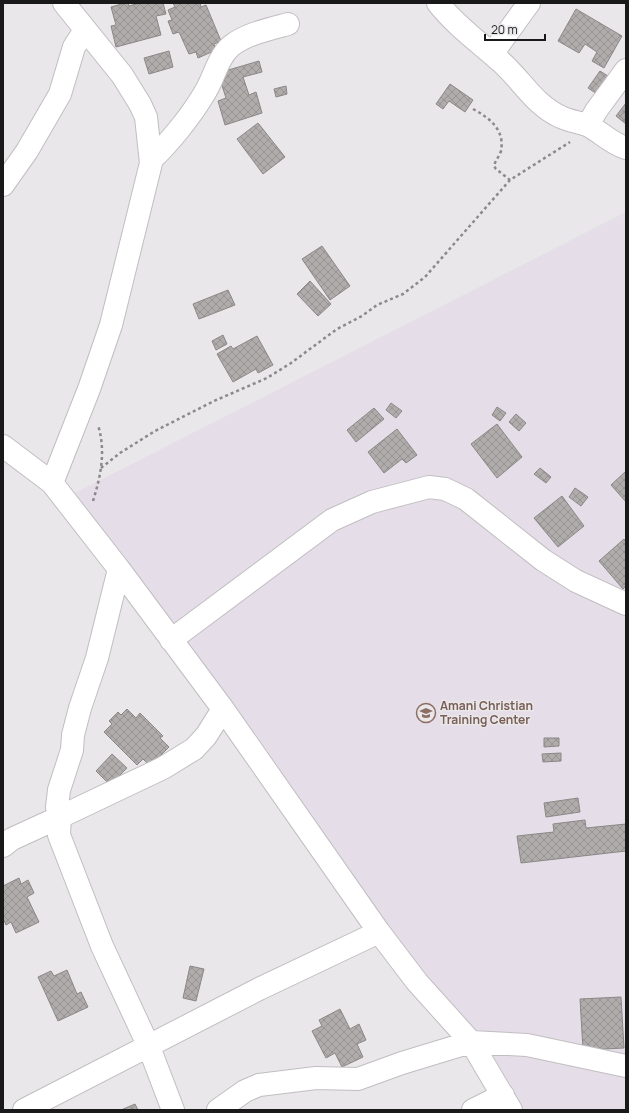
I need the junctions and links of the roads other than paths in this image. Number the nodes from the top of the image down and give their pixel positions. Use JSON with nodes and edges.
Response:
{"nodes":[{"id":1,"x":64,"y":3,"type":"edge"},
{"id":2,"x":438,"y":3,"type":"edge"},
{"id":3,"x":529,"y":3,"type":"edge"},
{"id":4,"x":288,"y":24,"type":"dead end"},
{"id":5,"x":85,"y":30,"type":"junction"},
{"id":6,"x":492,"y":54,"type":"junction"},
{"id":7,"x":626,"y":70,"type":"edge"},
{"id":8,"x":588,"y":125,"type":"junction"},
{"id":9,"x":626,"y":148,"type":"edge"},
{"id":10,"x":151,"y":160,"type":"junction"},
{"id":11,"x":3,"y":185,"type":"edge"},
{"id":12,"x":3,"y":446,"type":"edge"},
{"id":13,"x":52,"y":483,"type":"junction"},
{"id":14,"x":119,"y":569,"type":"junction"},
{"id":15,"x":626,"y":604,"type":"edge"},
{"id":16,"x":171,"y":640,"type":"junction"},
{"id":17,"x":223,"y":709,"type":"junction"},
{"id":18,"x":60,"y":817,"type":"junction"},
{"id":19,"x":3,"y":846,"type":"edge"},
{"id":20,"x":379,"y":932,"type":"junction"},
{"id":21,"x":471,"y":1042,"type":"junction"},
{"id":22,"x":149,"y":1047,"type":"junction"},
{"id":23,"x":626,"y":1066,"type":"edge"},
{"id":24,"x":507,"y":1102,"type":"edge"},
{"id":25,"x":24,"y":1110,"type":"edge"},
{"id":26,"x":174,"y":1110,"type":"edge"},
{"id":27,"x":218,"y":1110,"type":"edge"},
{"id":28,"x":473,"y":1110,"type":"edge"}],
"edges":[{"from":1,"to":5,"type":"street"},
{"from":2,"to":6,"type":"street"},
{"from":3,"to":6,"type":"street"},
{"from":4,"to":10,"type":"street"},
{"from":5,"to":10,"type":"street"},
{"from":5,"to":11,"type":"street"},
{"from":6,"to":8,"type":"street"},
{"from":7,"to":8,"type":"street"},
{"from":8,"to":9,"type":"street"},
{"from":10,"to":13,"type":"street"},
{"from":12,"to":13,"type":"street"},
{"from":13,"to":14,"type":"street"},
{"from":14,"to":16,"type":"street"},
{"from":14,"to":18,"type":"street"},
{"from":15,"to":16,"type":"street"},
{"from":16,"to":17,"type":"street"},
{"from":17,"to":18,"type":"street"},
{"from":17,"to":20,"type":"street"},
{"from":18,"to":19,"type":"street"},
{"from":18,"to":22,"type":"street"},
{"from":20,"to":21,"type":"street"},
{"from":20,"to":22,"type":"street"},
{"from":21,"to":23,"type":"street"},
{"from":21,"to":24,"type":"street"},
{"from":21,"to":27,"type":"street"},
{"from":22,"to":25,"type":"street"},
{"from":22,"to":26,"type":"street"},
{"from":24,"to":28,"type":"street"}]}
